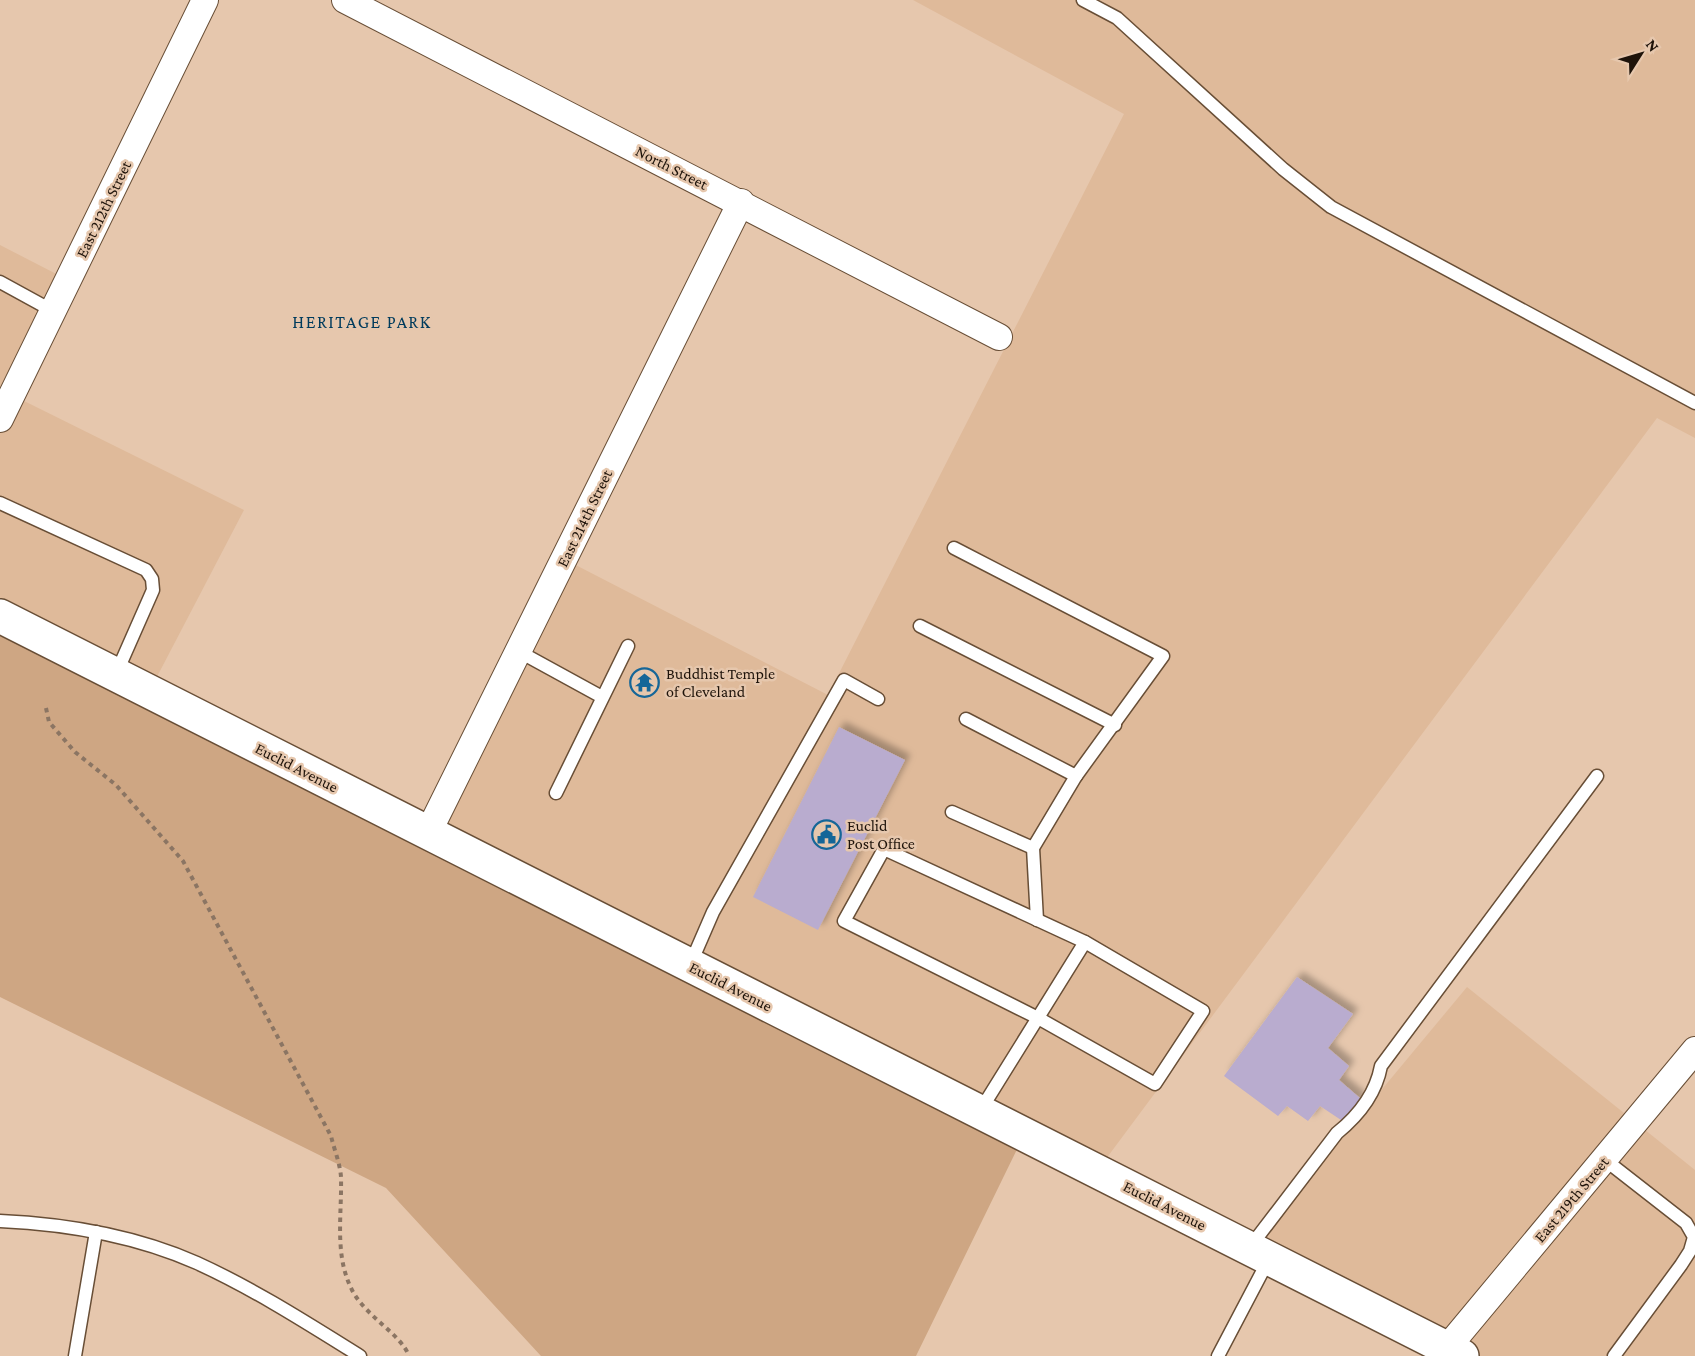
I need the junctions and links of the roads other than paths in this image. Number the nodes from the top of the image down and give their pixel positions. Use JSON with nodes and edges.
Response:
{"nodes":[{"id":1,"x":205,"y":0,"type":"edge"},
{"id":2,"x":345,"y":0,"type":"edge"},
{"id":3,"x":1083,"y":0,"type":"edge"},
{"id":4,"x":741,"y":202,"type":"junction"},
{"id":5,"x":0,"y":282,"type":"edge"},
{"id":6,"x":53,"y":310,"type":"junction"},
{"id":7,"x":999,"y":337,"type":"dead end"},
{"id":8,"x":1695,"y":403,"type":"edge"},
{"id":9,"x":0,"y":419,"type":"edge"},
{"id":10,"x":0,"y":503,"type":"edge"},
{"id":11,"x":954,"y":548,"type":"dead end"},
{"id":12,"x":0,"y":616,"type":"edge"},
{"id":13,"x":920,"y":626,"type":"dead end"},
{"id":14,"x":628,"y":646,"type":"dead end"},
{"id":15,"x":518,"y":651,"type":"junction"},
{"id":16,"x":116,"y":675,"type":"junction"},
{"id":17,"x":602,"y":697,"type":"junction"},
{"id":18,"x":878,"y":699,"type":"dead end"},
{"id":19,"x":966,"y":719,"type":"dead end"},
{"id":20,"x":1115,"y":724,"type":"junction"},
{"id":21,"x":1076,"y":776,"type":"junction"},
{"id":22,"x":1597,"y":776,"type":"dead end"},
{"id":23,"x":556,"y":793,"type":"dead end"},
{"id":24,"x":952,"y":812,"type":"dead end"},
{"id":25,"x":428,"y":833,"type":"junction"},
{"id":26,"x":1034,"y":848,"type":"junction"},
{"id":27,"x":1037,"y":920,"type":"junction"},
{"id":28,"x":1085,"y":942,"type":"junction"},
{"id":29,"x":690,"y":966,"type":"junction"},
{"id":30,"x":1038,"y":1018,"type":"junction"},
{"id":31,"x":1695,"y":1050,"type":"edge"},
{"id":32,"x":980,"y":1112,"type":"junction"},
{"id":33,"x":1604,"y":1159,"type":"junction"},
{"id":34,"x":0,"y":1221,"type":"edge"},
{"id":35,"x":96,"y":1232,"type":"junction"},
{"id":36,"x":1259,"y":1254,"type":"junction"},
{"id":37,"x":1451,"y":1353,"type":"edge"},
{"id":38,"x":75,"y":1356,"type":"edge"},
{"id":39,"x":360,"y":1356,"type":"edge"},
{"id":40,"x":1218,"y":1356,"type":"edge"},
{"id":41,"x":1614,"y":1356,"type":"edge"}],
"edges":[{"from":1,"to":6,"type":"street","name":"East 212th Street"},
{"from":2,"to":4,"type":"street","name":"North Street"},
{"from":3,"to":8,"type":"lane"},
{"from":4,"to":7,"type":"street","name":"North Street"},
{"from":4,"to":15,"type":"street","name":"East 214th Street"},
{"from":5,"to":6,"type":"lane"},
{"from":6,"to":9,"type":"street","name":"East 212th Street"},
{"from":10,"to":16,"type":"lane"},
{"from":11,"to":20,"type":"lane"},
{"from":12,"to":16,"type":"main road","name":"Euclid Avenue"},
{"from":13,"to":20,"type":"lane"},
{"from":14,"to":17,"type":"lane"},
{"from":15,"to":17,"type":"lane"},
{"from":15,"to":25,"type":"street","name":"East 214th Street"},
{"from":16,"to":25,"type":"main road","name":"Euclid Avenue"},
{"from":17,"to":23,"type":"lane"},
{"from":18,"to":29,"type":"lane"},
{"from":19,"to":21,"type":"lane"},
{"from":20,"to":21,"type":"lane"},
{"from":21,"to":26,"type":"lane"},
{"from":22,"to":36,"type":"lane"},
{"from":24,"to":26,"type":"lane"},
{"from":25,"to":29,"type":"main road","name":"Euclid Avenue"},
{"from":26,"to":27,"type":"lane"},
{"from":27,"to":28,"type":"lane"},
{"from":27,"to":30,"type":"lane"},
{"from":28,"to":30,"type":"lane"},
{"from":28,"to":30,"type":"lane"},
{"from":29,"to":32,"type":"main road","name":"Euclid Avenue"},
{"from":30,"to":32,"type":"lane"},
{"from":31,"to":33,"type":"street","name":"East 219th Street"},
{"from":32,"to":36,"type":"main road","name":"Euclid Avenue"},
{"from":33,"to":37,"type":"street","name":"East 219th Street"},
{"from":33,"to":41,"type":"lane"},
{"from":34,"to":35,"type":"lane"},
{"from":35,"to":38,"type":"lane"},
{"from":35,"to":39,"type":"lane"},
{"from":36,"to":37,"type":"main road","name":"Euclid Avenue"},
{"from":36,"to":40,"type":"lane"}]}
